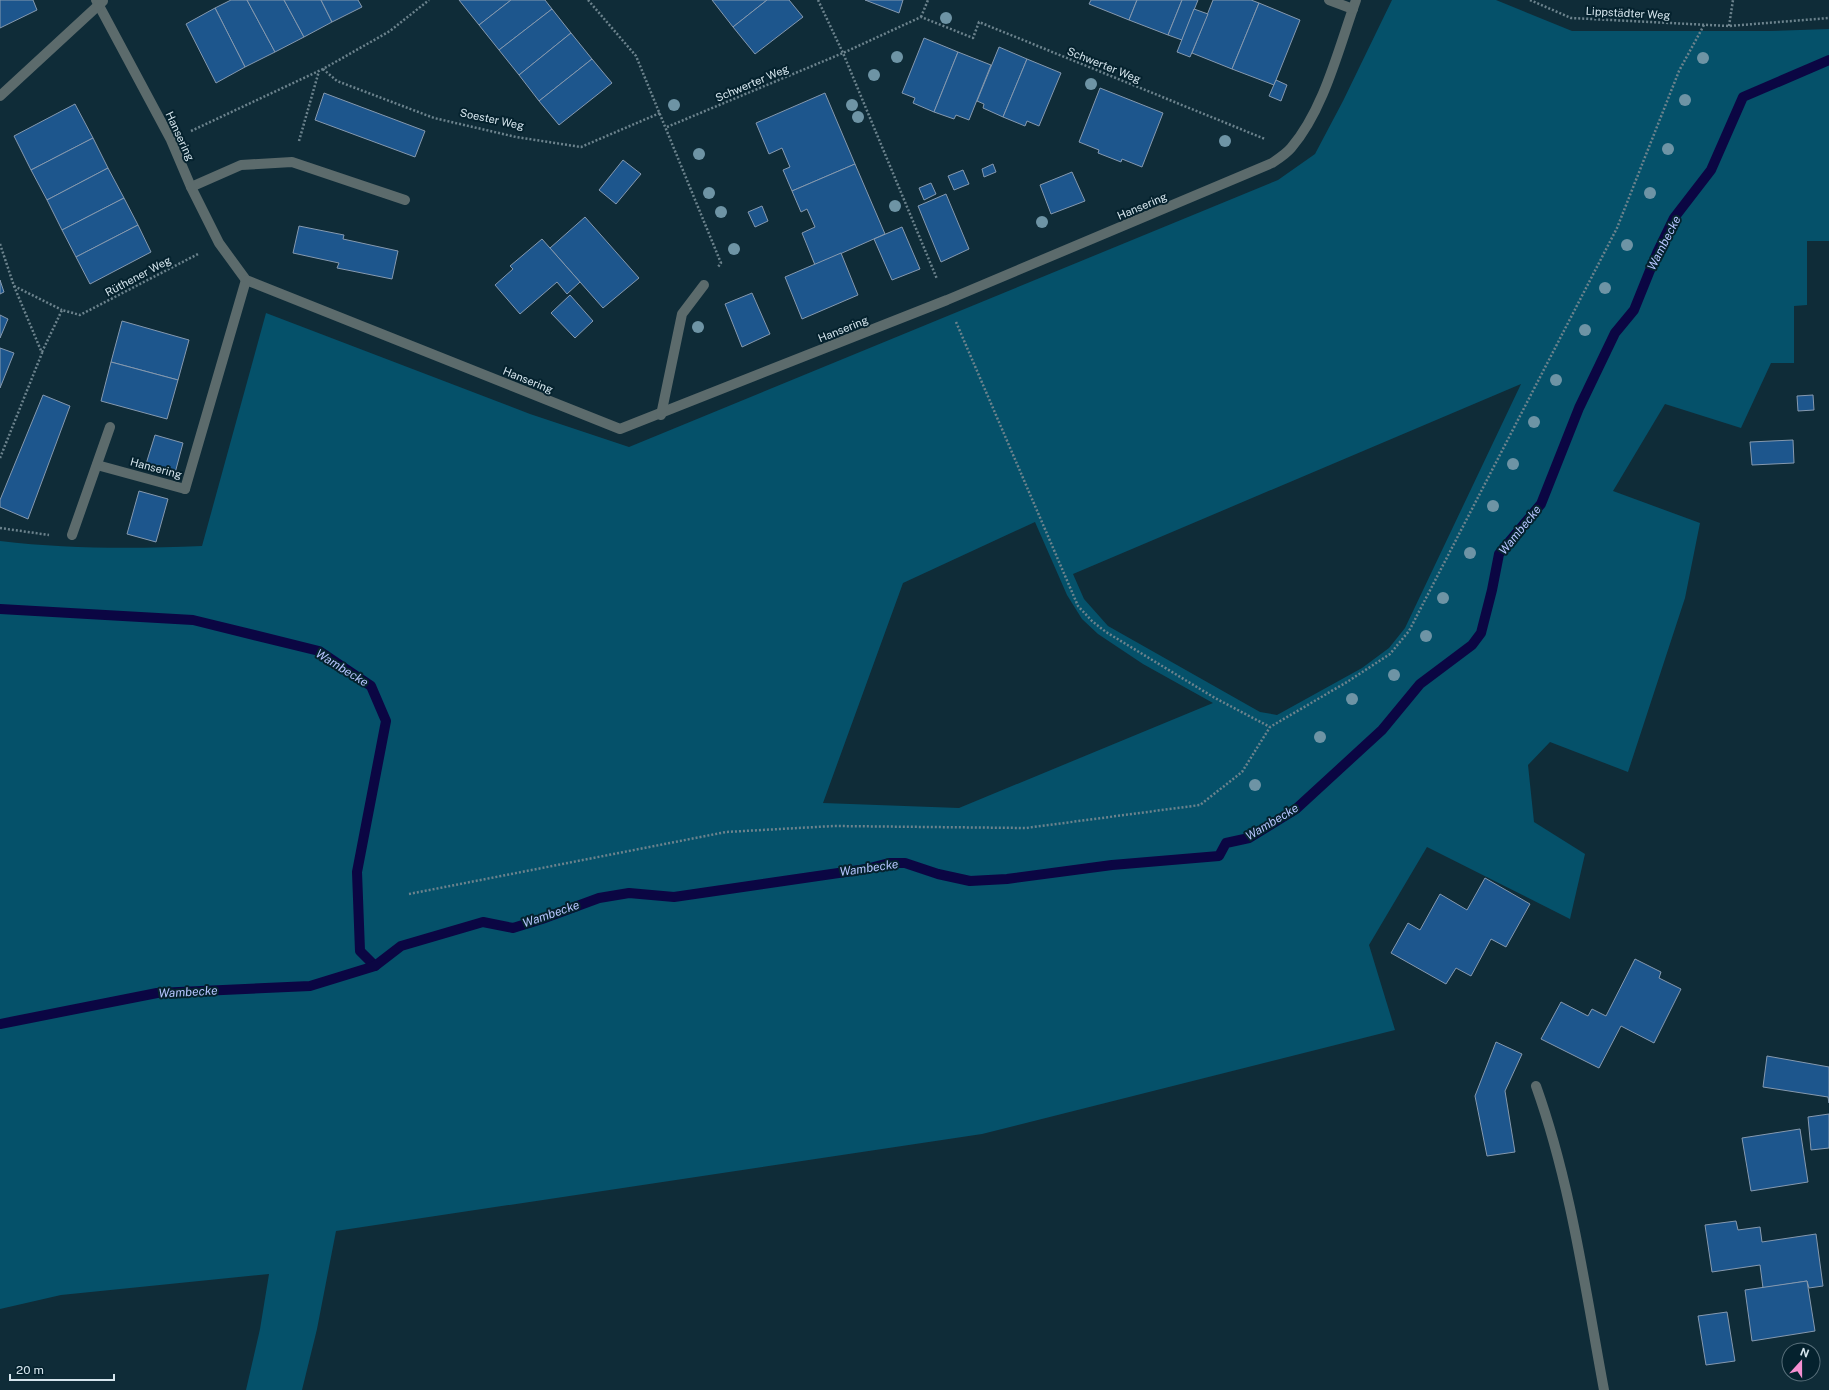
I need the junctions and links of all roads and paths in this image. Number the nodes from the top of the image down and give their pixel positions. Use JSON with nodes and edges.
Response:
{"nodes":[{"id":1,"x":429,"y":0,"type":"edge"},
{"id":2,"x":588,"y":0,"type":"edge"},
{"id":3,"x":818,"y":0,"type":"edge"},
{"id":4,"x":928,"y":0,"type":"edge"},
{"id":5,"x":1329,"y":0,"type":"edge"},
{"id":6,"x":1530,"y":0,"type":"edge"},
{"id":7,"x":1733,"y":0,"type":"edge"},
{"id":8,"x":99,"y":2,"type":"edge"},
{"id":9,"x":1354,"y":5,"type":"edge"},
{"id":10,"x":921,"y":17,"type":"junction"},
{"id":11,"x":1829,"y":18,"type":"edge"},
{"id":12,"x":1704,"y":25,"type":"junction"},
{"id":13,"x":1729,"y":26,"type":"junction"},
{"id":14,"x":843,"y":53,"type":"junction"},
{"id":15,"x":321,"y":70,"type":"junction"},
{"id":16,"x":0,"y":96,"type":"edge"},
{"id":17,"x":660,"y":113,"type":"junction"},
{"id":18,"x":667,"y":127,"type":"junction"},
{"id":19,"x":171,"y":140,"type":"junction"},
{"id":20,"x":1290,"y":149,"type":"junction"},
{"id":21,"x":292,"y":162,"type":"junction"},
{"id":22,"x":190,"y":187,"type":"junction"},
{"id":23,"x":405,"y":200,"type":"dead end"},
{"id":24,"x":219,"y":243,"type":"junction"},
{"id":25,"x":0,"y":244,"type":"edge"},
{"id":26,"x":246,"y":280,"type":"junction"},
{"id":27,"x":704,"y":285,"type":"joint"},
{"id":28,"x":14,"y":286,"type":"junction"},
{"id":29,"x":947,"y":300,"type":"junction"},
{"id":30,"x":62,"y":310,"type":"junction"},
{"id":31,"x":42,"y":353,"type":"junction"},
{"id":32,"x":661,"y":415,"type":"junction"},
{"id":33,"x":110,"y":427,"type":"dead end"},
{"id":34,"x":0,"y":458,"type":"edge"},
{"id":35,"x":97,"y":465,"type":"junction"},
{"id":36,"x":0,"y":528,"type":"edge"},
{"id":37,"x":72,"y":534,"type":"joint"},
{"id":38,"x":1270,"y":727,"type":"junction"},
{"id":39,"x":409,"y":894,"type":"dead end"},
{"id":40,"x":1536,"y":1086,"type":"dead end"},
{"id":41,"x":1604,"y":1390,"type":"edge"}],
"edges":[{"from":1,"to":15,"type":"path"},
{"from":2,"to":17,"type":"path"},
{"from":3,"to":14,"type":"path"},
{"from":4,"to":10,"type":"path"},
{"from":5,"to":9,"type":"street"},
{"from":6,"to":12,"type":"path","name":"Lippstädter Weg"},
{"from":7,"to":13,"type":"path"},
{"from":8,"to":16,"type":"street"},
{"from":8,"to":19,"type":"street","name":"Hansering"},
{"from":9,"to":20,"type":"street","name":"Hansering"},
{"from":10,"to":14,"type":"path","name":"Schwerter Weg"},
{"from":10,"to":20,"type":"path","name":"Schwerter Weg"},
{"from":11,"to":13,"type":"path","name":"Lippstädter Weg"},
{"from":12,"to":13,"type":"path","name":"Lippstädter Weg"},
{"from":12,"to":38,"type":"path"},
{"from":14,"to":18,"type":"path","name":"Schwerter Weg"},
{"from":14,"to":29,"type":"path"},
{"from":15,"to":17,"type":"path","name":"Soester Weg"},
{"from":15,"to":19,"type":"path"},
{"from":15,"to":21,"type":"path"},
{"from":17,"to":18,"type":"path"},
{"from":18,"to":27,"type":"path"},
{"from":19,"to":22,"type":"street","name":"Hansering"},
{"from":20,"to":29,"type":"street","name":"Hansering"},
{"from":21,"to":22,"type":"street"},
{"from":21,"to":23,"type":"street"},
{"from":22,"to":24,"type":"street","name":"Hansering"},
{"from":24,"to":26,"type":"street","name":"Hansering"},
{"from":24,"to":30,"type":"path","name":"Rüthener Weg"},
{"from":25,"to":28,"type":"path"},
{"from":26,"to":32,"type":"street","name":"Hansering"},
{"from":26,"to":35,"type":"street","name":"Hansering"},
{"from":27,"to":32,"type":"street"},
{"from":28,"to":30,"type":"path","name":"Rüthener Weg"},
{"from":28,"to":31,"type":"path"},
{"from":29,"to":32,"type":"street","name":"Hansering"},
{"from":29,"to":38,"type":"path"},
{"from":30,"to":31,"type":"path"},
{"from":31,"to":34,"type":"path"},
{"from":33,"to":35,"type":"street"},
{"from":35,"to":37,"type":"street"},
{"from":36,"to":37,"type":"path"},
{"from":38,"to":39,"type":"path"},
{"from":40,"to":41,"type":"street"}]}
